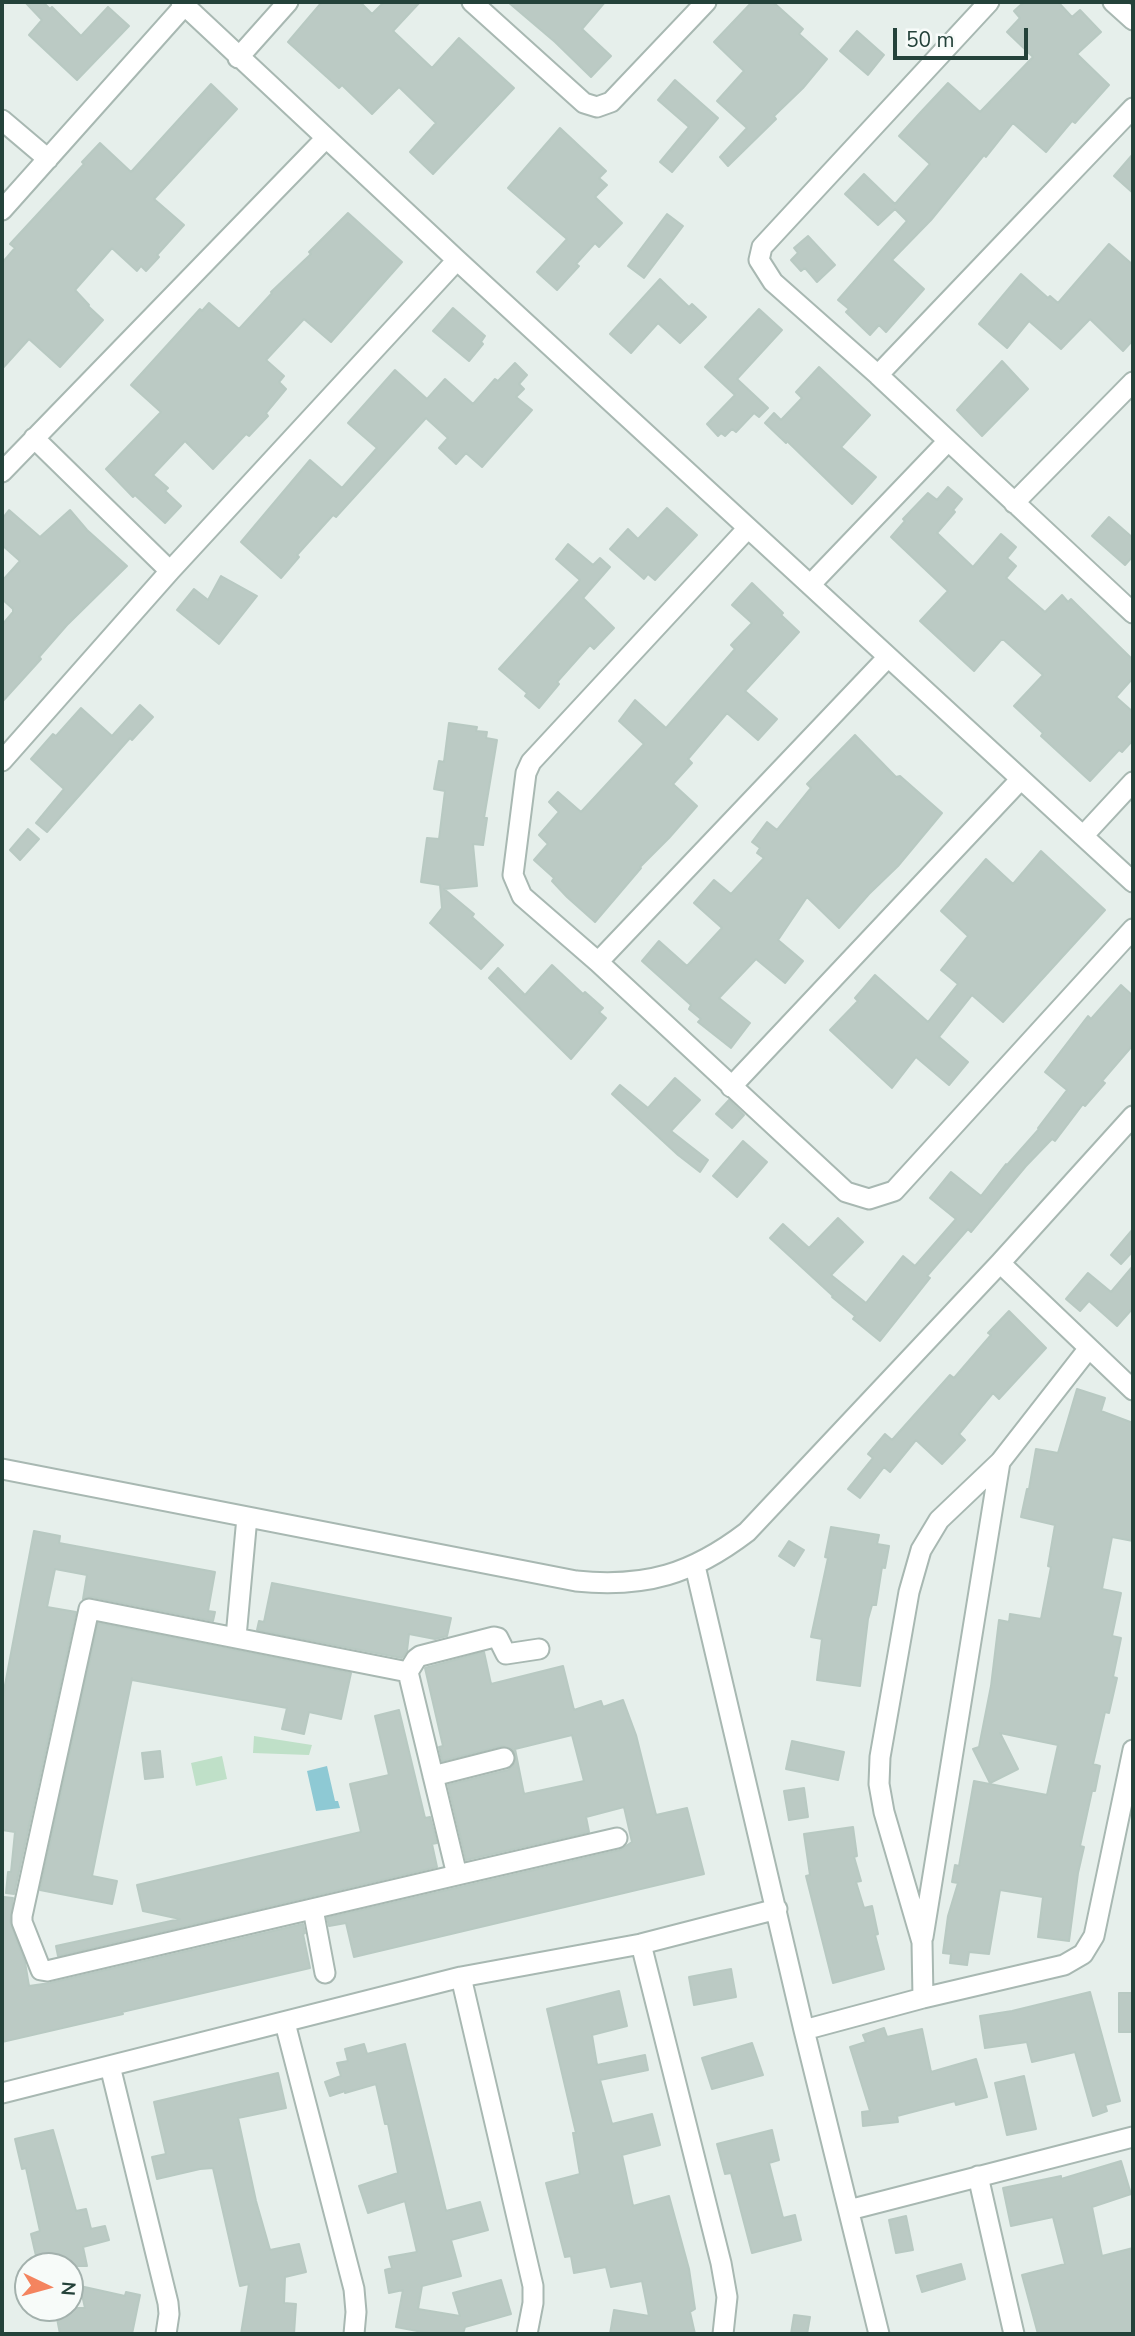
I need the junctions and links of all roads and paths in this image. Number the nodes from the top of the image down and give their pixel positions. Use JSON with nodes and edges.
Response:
{"nodes":[{"id":1,"x":288,"y":2,"type":"edge"},
{"id":2,"x":472,"y":2,"type":"edge"},
{"id":3,"x":706,"y":2,"type":"edge"},
{"id":4,"x":989,"y":2,"type":"edge"},
{"id":5,"x":1113,"y":2,"type":"edge"},
{"id":6,"x":183,"y":4,"type":"edge"},
{"id":7,"x":1133,"y":20,"type":"edge"},
{"id":8,"x":239,"y":58,"type":"junction"},
{"id":9,"x":1132,"y":113,"type":"edge"},
{"id":10,"x":2,"y":120,"type":"edge"},
{"id":11,"x":326,"y":138,"type":"junction"},
{"id":12,"x":48,"y":159,"type":"junction"},
{"id":13,"x":2,"y":210,"type":"edge"},
{"id":14,"x":457,"y":260,"type":"junction"},
{"id":15,"x":878,"y":375,"type":"junction"},
{"id":16,"x":1133,"y":382,"type":"edge"},
{"id":17,"x":34,"y":438,"type":"junction"},
{"id":18,"x":948,"y":441,"type":"junction"},
{"id":19,"x":2,"y":472,"type":"edge"},
{"id":20,"x":1014,"y":503,"type":"junction"},
{"id":21,"x":748,"y":528,"type":"junction"},
{"id":22,"x":170,"y":571,"type":"junction"},
{"id":23,"x":810,"y":585,"type":"junction"},
{"id":24,"x":1133,"y":613,"type":"edge"},
{"id":25,"x":888,"y":657,"type":"junction"},
{"id":26,"x":2,"y":761,"type":"edge"},
{"id":27,"x":1020,"y":780,"type":"junction"},
{"id":28,"x":1133,"y":782,"type":"edge"},
{"id":29,"x":1083,"y":836,"type":"junction"},
{"id":30,"x":1133,"y":882,"type":"edge"},
{"id":31,"x":1133,"y":929,"type":"edge"},
{"id":32,"x":598,"y":962,"type":"junction"},
{"id":33,"x":731,"y":1087,"type":"junction"},
{"id":34,"x":1130,"y":1125,"type":"edge"},
{"id":35,"x":1000,"y":1263,"type":"junction"},
{"id":36,"x":1089,"y":1348,"type":"junction"},
{"id":37,"x":1133,"y":1390,"type":"edge"},
{"id":38,"x":1000,"y":1462,"type":"junction"},
{"id":39,"x":2,"y":1469,"type":"edge"},
{"id":40,"x":247,"y":1517,"type":"junction"},
{"id":41,"x":695,"y":1566,"type":"junction"},
{"id":42,"x":236,"y":1637,"type":"junction"},
{"id":43,"x":539,"y":1649,"type":"dead end"},
{"id":44,"x":408,"y":1672,"type":"junction"},
{"id":45,"x":1133,"y":1750,"type":"edge"},
{"id":46,"x":504,"y":1758,"type":"dead end"},
{"id":47,"x":433,"y":1776,"type":"junction"},
{"id":48,"x":1129,"y":1791,"type":"edge"},
{"id":49,"x":617,"y":1838,"type":"dead end"},
{"id":50,"x":457,"y":1875,"type":"junction"},
{"id":51,"x":313,"y":1909,"type":"junction"},
{"id":52,"x":777,"y":1909,"type":"junction"},
{"id":53,"x":922,"y":1942,"type":"junction"},
{"id":54,"x":641,"y":1944,"type":"junction"},
{"id":55,"x":326,"y":1973,"type":"dead end"},
{"id":56,"x":461,"y":1977,"type":"junction"},
{"id":57,"x":923,"y":1997,"type":"junction"},
{"id":58,"x":285,"y":2023,"type":"junction"},
{"id":59,"x":804,"y":2030,"type":"junction"},
{"id":60,"x":110,"y":2066,"type":"junction"},
{"id":61,"x":2,"y":2093,"type":"edge"},
{"id":62,"x":1133,"y":2137,"type":"edge"},
{"id":63,"x":978,"y":2176,"type":"junction"},
{"id":64,"x":849,"y":2210,"type":"junction"},
{"id":65,"x":166,"y":2334,"type":"edge"},
{"id":66,"x":354,"y":2334,"type":"edge"},
{"id":67,"x":527,"y":2334,"type":"edge"},
{"id":68,"x":723,"y":2334,"type":"edge"},
{"id":69,"x":879,"y":2334,"type":"edge"},
{"id":70,"x":1014,"y":2334,"type":"edge"}],
"edges":[{"from":1,"to":8,"type":"street"},
{"from":2,"to":3,"type":"street"},
{"from":4,"to":15,"type":"street"},
{"from":5,"to":7,"type":"street"},
{"from":6,"to":8,"type":"street"},
{"from":6,"to":12,"type":"street"},
{"from":8,"to":11,"type":"street"},
{"from":9,"to":15,"type":"street"},
{"from":10,"to":12,"type":"street"},
{"from":11,"to":14,"type":"street"},
{"from":11,"to":17,"type":"street"},
{"from":12,"to":13,"type":"street"},
{"from":14,"to":21,"type":"street"},
{"from":14,"to":22,"type":"street"},
{"from":15,"to":18,"type":"street"},
{"from":16,"to":20,"type":"street"},
{"from":17,"to":19,"type":"street"},
{"from":17,"to":22,"type":"street"},
{"from":18,"to":20,"type":"street"},
{"from":18,"to":23,"type":"street"},
{"from":20,"to":24,"type":"street"},
{"from":21,"to":23,"type":"street"},
{"from":21,"to":32,"type":"street"},
{"from":22,"to":26,"type":"street"},
{"from":23,"to":25,"type":"street"},
{"from":25,"to":27,"type":"street"},
{"from":25,"to":32,"type":"street"},
{"from":27,"to":29,"type":"street"},
{"from":27,"to":33,"type":"street"},
{"from":28,"to":29,"type":"street"},
{"from":29,"to":30,"type":"street"},
{"from":31,"to":33,"type":"street"},
{"from":32,"to":33,"type":"street"},
{"from":34,"to":35,"type":"street"},
{"from":35,"to":36,"type":"street"},
{"from":35,"to":41,"type":"street"},
{"from":36,"to":37,"type":"street"},
{"from":36,"to":38,"type":"street"},
{"from":38,"to":53,"type":"street"},
{"from":38,"to":53,"type":"street"},
{"from":39,"to":40,"type":"street"},
{"from":40,"to":41,"type":"street"},
{"from":40,"to":42,"type":"street"},
{"from":41,"to":52,"type":"street"},
{"from":42,"to":44,"type":"street"},
{"from":42,"to":51,"type":"street"},
{"from":43,"to":44,"type":"street"},
{"from":44,"to":47,"type":"street"},
{"from":45,"to":48,"type":"street"},
{"from":46,"to":47,"type":"street"},
{"from":47,"to":50,"type":"street"},
{"from":48,"to":57,"type":"street"},
{"from":49,"to":50,"type":"street"},
{"from":50,"to":51,"type":"street"},
{"from":51,"to":55,"type":"street"},
{"from":52,"to":54,"type":"street"},
{"from":52,"to":59,"type":"street"},
{"from":53,"to":57,"type":"street"},
{"from":54,"to":56,"type":"street"},
{"from":54,"to":68,"type":"street"},
{"from":56,"to":58,"type":"street"},
{"from":56,"to":67,"type":"street"},
{"from":57,"to":59,"type":"street"},
{"from":58,"to":60,"type":"street"},
{"from":58,"to":66,"type":"street"},
{"from":59,"to":64,"type":"street"},
{"from":60,"to":61,"type":"street"},
{"from":60,"to":65,"type":"street"},
{"from":62,"to":63,"type":"street"},
{"from":63,"to":64,"type":"street"},
{"from":63,"to":70,"type":"street"},
{"from":64,"to":69,"type":"street"}]}
